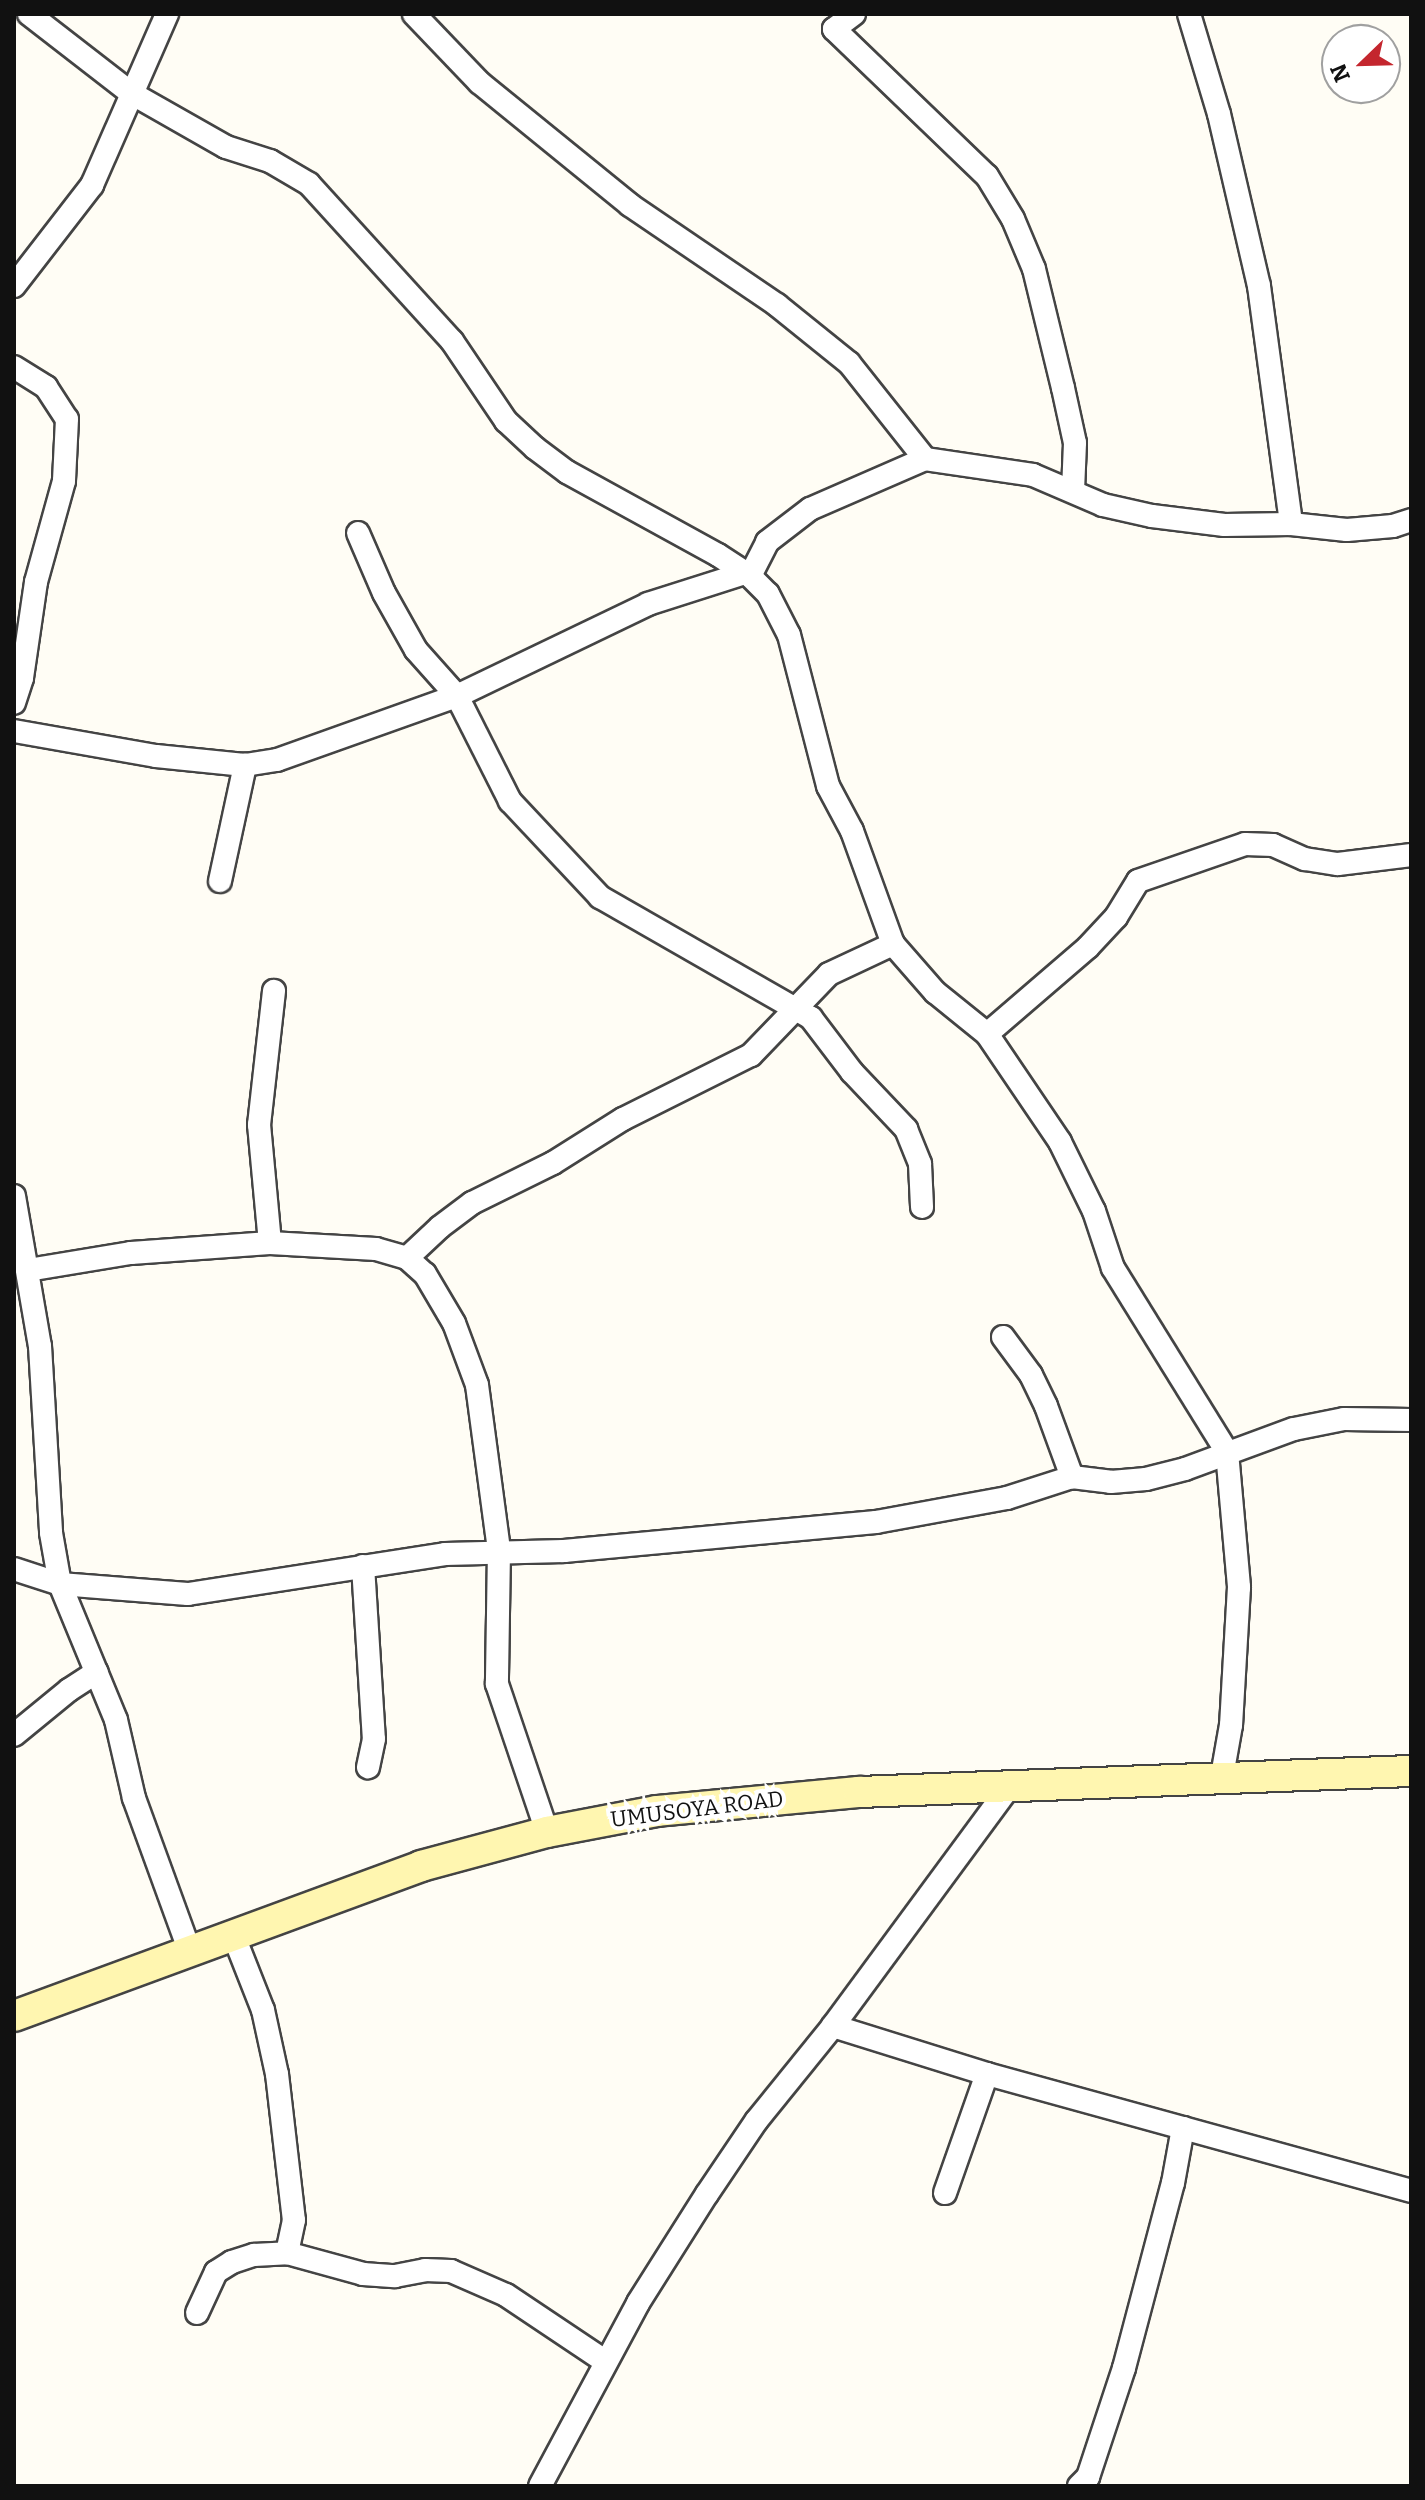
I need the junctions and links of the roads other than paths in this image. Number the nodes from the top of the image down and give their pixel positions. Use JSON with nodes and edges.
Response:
{"nodes":[{"id":1,"x":29,"y":14,"type":"edge"},
{"id":2,"x":167,"y":14,"type":"edge"},
{"id":3,"x":414,"y":14,"type":"edge"},
{"id":4,"x":854,"y":14,"type":"edge"},
{"id":5,"x":1189,"y":14,"type":"edge"},
{"id":6,"x":131,"y":93,"type":"junction"},
{"id":7,"x":14,"y":286,"type":"edge"},
{"id":8,"x":14,"y":367,"type":"edge"},
{"id":9,"x":925,"y":459,"type":"junction"},
{"id":10,"x":1073,"y":490,"type":"junction"},
{"id":11,"x":1411,"y":520,"type":"edge"},
{"id":12,"x":1291,"y":524,"type":"junction"},
{"id":13,"x":358,"y":533,"type":"dead end"},
{"id":14,"x":747,"y":575,"type":"junction"},
{"id":15,"x":457,"y":696,"type":"junction"},
{"id":16,"x":14,"y":703,"type":"edge"},
{"id":17,"x":14,"y":731,"type":"edge"},
{"id":18,"x":245,"y":765,"type":"junction"},
{"id":19,"x":1411,"y":855,"type":"edge"},
{"id":20,"x":220,"y":881,"type":"dead end"},
{"id":21,"x":893,"y":944,"type":"junction"},
{"id":22,"x":274,"y":991,"type":"dead end"},
{"id":23,"x":798,"y":1009,"type":"junction"},
{"id":24,"x":987,"y":1034,"type":"junction"},
{"id":25,"x":14,"y":1196,"type":"edge"},
{"id":26,"x":922,"y":1207,"type":"dead end"},
{"id":27,"x":270,"y":1243,"type":"junction"},
{"id":28,"x":407,"y":1258,"type":"junction"},
{"id":29,"x":28,"y":1270,"type":"junction"},
{"id":30,"x":1003,"y":1337,"type":"dead end"},
{"id":31,"x":1411,"y":1420,"type":"edge"},
{"id":32,"x":1227,"y":1452,"type":"junction"},
{"id":33,"x":1072,"y":1477,"type":"junction"},
{"id":34,"x":499,"y":1550,"type":"junction"},
{"id":35,"x":363,"y":1566,"type":"junction"},
{"id":36,"x":14,"y":1569,"type":"edge"},
{"id":37,"x":60,"y":1584,"type":"junction"},
{"id":38,"x":97,"y":1672,"type":"junction"},
{"id":39,"x":14,"y":1735,"type":"edge"},
{"id":40,"x":368,"y":1767,"type":"dead end"},
{"id":41,"x":1411,"y":1771,"type":"edge"},
{"id":42,"x":1222,"y":1776,"type":"junction"},
{"id":43,"x":1009,"y":1787,"type":"junction"},
{"id":44,"x":547,"y":1832,"type":"junction"},
{"id":45,"x":233,"y":1934,"type":"junction"},
{"id":46,"x":189,"y":1949,"type":"junction"},
{"id":47,"x":14,"y":2016,"type":"edge"},
{"id":48,"x":833,"y":2026,"type":"junction"},
{"id":49,"x":987,"y":2074,"type":"junction"},
{"id":50,"x":1183,"y":2128,"type":"junction"},
{"id":51,"x":1411,"y":2191,"type":"edge"},
{"id":52,"x":945,"y":2193,"type":"dead end"},
{"id":53,"x":287,"y":2253,"type":"junction"},
{"id":54,"x":197,"y":2313,"type":"dead end"},
{"id":55,"x":606,"y":2362,"type":"junction"},
{"id":56,"x":1087,"y":2483,"type":"edge"},
{"id":57,"x":540,"y":2486,"type":"edge"}],
"edges":[{"from":1,"to":6,"type":"street"},
{"from":2,"to":6,"type":"street"},
{"from":3,"to":9,"type":"street"},
{"from":4,"to":10,"type":"street"},
{"from":5,"to":12,"type":"street"},
{"from":6,"to":7,"type":"street"},
{"from":6,"to":14,"type":"street"},
{"from":8,"to":16,"type":"street"},
{"from":9,"to":10,"type":"street"},
{"from":9,"to":14,"type":"street"},
{"from":10,"to":12,"type":"street"},
{"from":11,"to":12,"type":"street"},
{"from":13,"to":15,"type":"street"},
{"from":14,"to":15,"type":"street"},
{"from":14,"to":21,"type":"street"},
{"from":15,"to":18,"type":"street"},
{"from":15,"to":23,"type":"street"},
{"from":17,"to":18,"type":"street"},
{"from":18,"to":20,"type":"street"},
{"from":19,"to":24,"type":"street"},
{"from":21,"to":23,"type":"street"},
{"from":21,"to":24,"type":"street"},
{"from":22,"to":27,"type":"street"},
{"from":23,"to":26,"type":"street"},
{"from":23,"to":28,"type":"street"},
{"from":24,"to":32,"type":"street"},
{"from":25,"to":29,"type":"street"},
{"from":27,"to":28,"type":"street"},
{"from":27,"to":29,"type":"street"},
{"from":28,"to":34,"type":"street"},
{"from":29,"to":37,"type":"street"},
{"from":30,"to":33,"type":"street"},
{"from":31,"to":32,"type":"street"},
{"from":32,"to":33,"type":"street"},
{"from":32,"to":42,"type":"street"},
{"from":33,"to":34,"type":"street"},
{"from":34,"to":35,"type":"street"},
{"from":34,"to":44,"type":"street"},
{"from":35,"to":37,"type":"street"},
{"from":35,"to":40,"type":"street"},
{"from":36,"to":37,"type":"street"},
{"from":37,"to":38,"type":"street"},
{"from":38,"to":39,"type":"street"},
{"from":38,"to":46,"type":"street"},
{"from":41,"to":42,"type":"main road","name":"UMUSOYA ROAD"},
{"from":42,"to":43,"type":"main road","name":"UMUSOYA ROAD"},
{"from":43,"to":44,"type":"main road","name":"UMUSOYA ROAD"},
{"from":43,"to":48,"type":"street"},
{"from":44,"to":45,"type":"main road","name":"UMUSOYA ROAD"},
{"from":45,"to":46,"type":"main road","name":"UMUSOYA ROAD"},
{"from":45,"to":53,"type":"street"},
{"from":46,"to":47,"type":"main road","name":"UMUSOYA ROAD"},
{"from":48,"to":49,"type":"street"},
{"from":48,"to":55,"type":"street"},
{"from":49,"to":50,"type":"street"},
{"from":49,"to":52,"type":"street"},
{"from":50,"to":51,"type":"street"},
{"from":50,"to":56,"type":"street"},
{"from":53,"to":54,"type":"street"},
{"from":53,"to":55,"type":"street"},
{"from":55,"to":57,"type":"street"}]}
